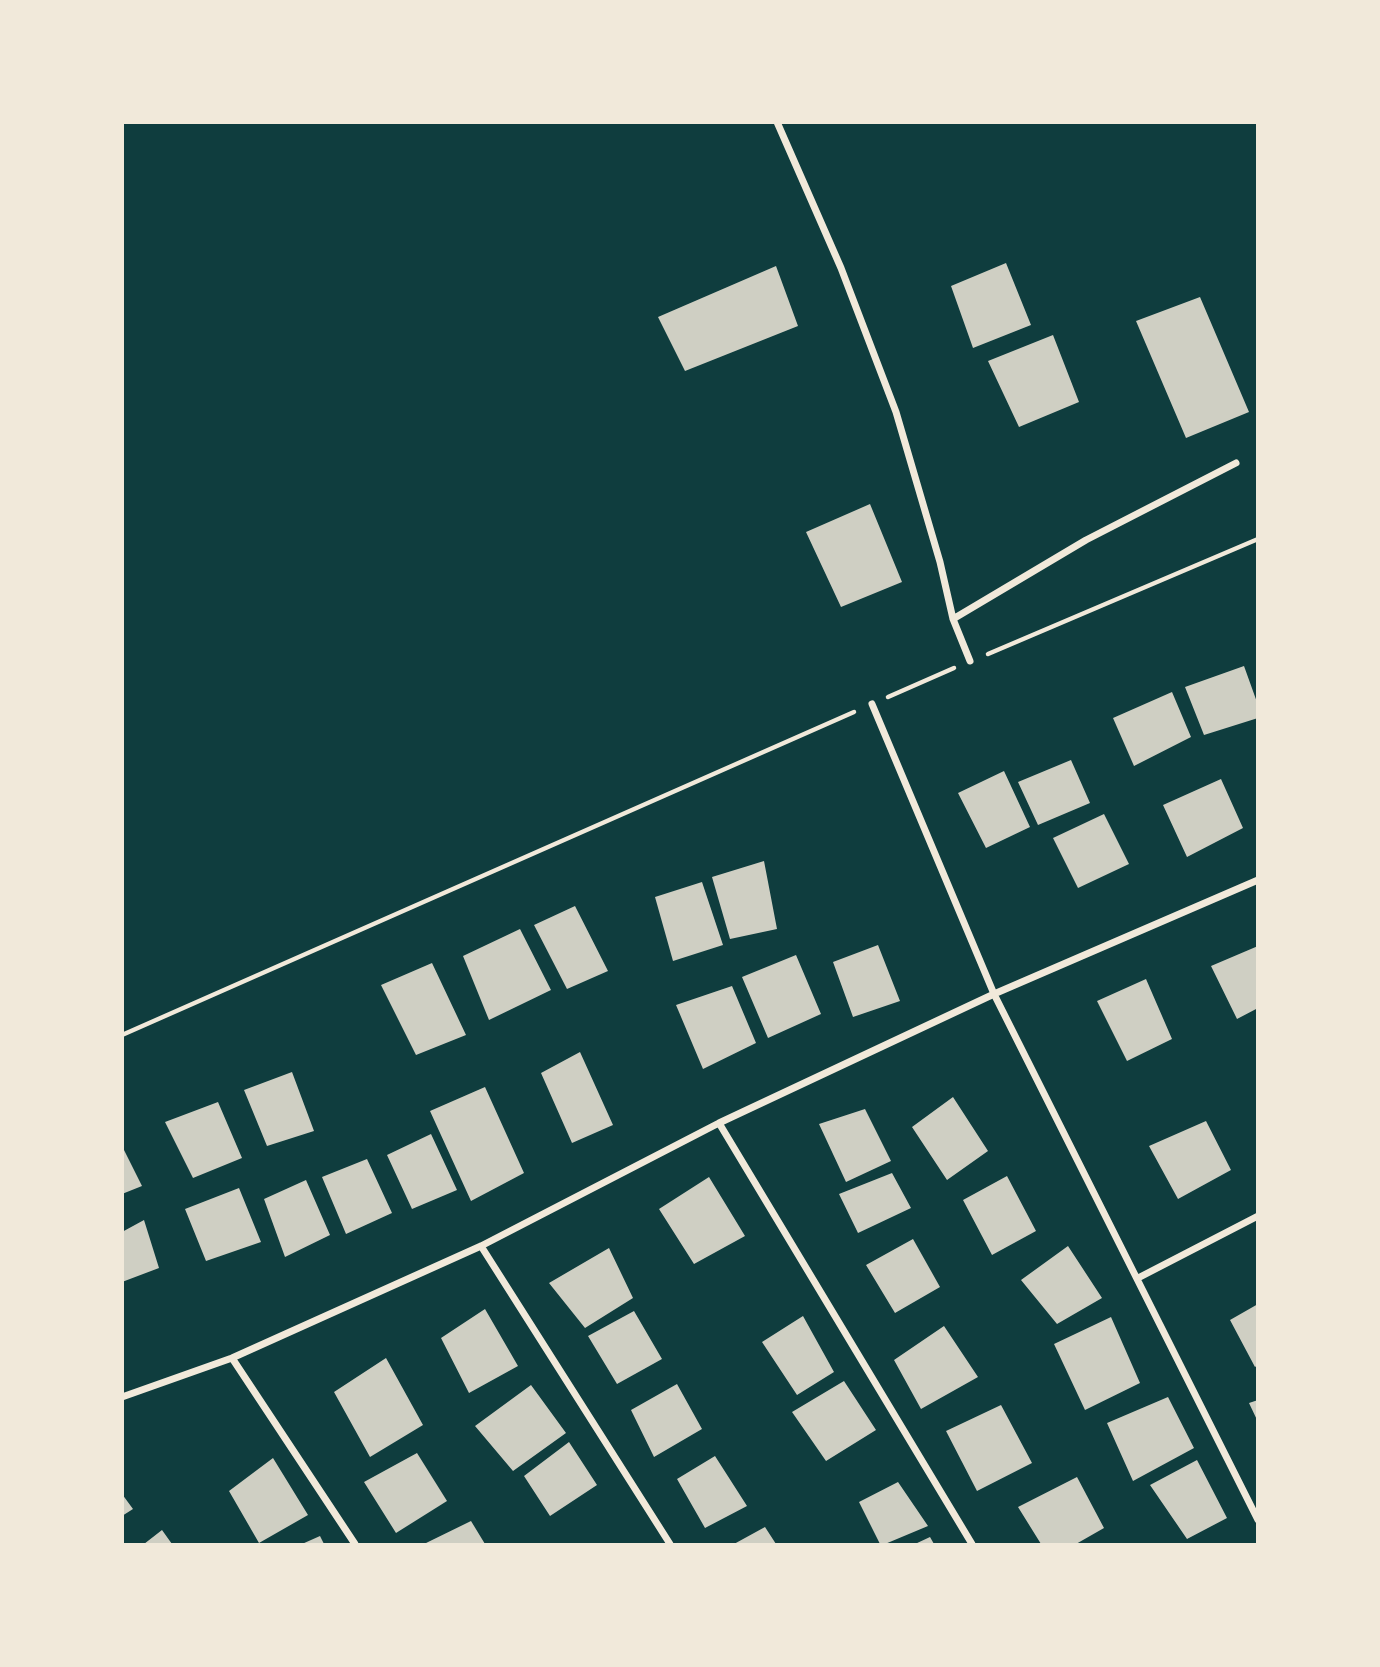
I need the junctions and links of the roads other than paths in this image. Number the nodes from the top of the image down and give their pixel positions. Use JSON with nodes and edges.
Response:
{"nodes":[{"id":1,"x":777,"y":122,"type":"edge"},
{"id":2,"x":1236,"y":463,"type":"dead end"},
{"id":3,"x":953,"y":619,"type":"junction"},
{"id":4,"x":970,"y":661,"type":"road end"},
{"id":5,"x":872,"y":704,"type":"road end"},
{"id":6,"x":1258,"y":880,"type":"edge"},
{"id":7,"x":994,"y":994,"type":"junction"},
{"id":8,"x":719,"y":1123,"type":"junction"},
{"id":9,"x":1258,"y":1216,"type":"edge"},
{"id":10,"x":481,"y":1246,"type":"junction"},
{"id":11,"x":1138,"y":1278,"type":"junction"},
{"id":12,"x":232,"y":1358,"type":"junction"},
{"id":13,"x":122,"y":1396,"type":"edge"},
{"id":14,"x":1258,"y":1520,"type":"edge"},
{"id":15,"x":355,"y":1545,"type":"edge"},
{"id":16,"x":670,"y":1545,"type":"edge"},
{"id":17,"x":972,"y":1545,"type":"edge"}],
"edges":[{"from":1,"to":3,"type":"street"},
{"from":2,"to":3,"type":"street"},
{"from":3,"to":4,"type":"street"},
{"from":5,"to":7,"type":"street"},
{"from":6,"to":7,"type":"street"},
{"from":7,"to":8,"type":"street"},
{"from":7,"to":11,"type":"street"},
{"from":8,"to":10,"type":"street"},
{"from":8,"to":17,"type":"street"},
{"from":9,"to":11,"type":"street"},
{"from":10,"to":12,"type":"street"},
{"from":10,"to":16,"type":"street"},
{"from":11,"to":14,"type":"street"},
{"from":12,"to":13,"type":"street"},
{"from":12,"to":15,"type":"street"}]}
